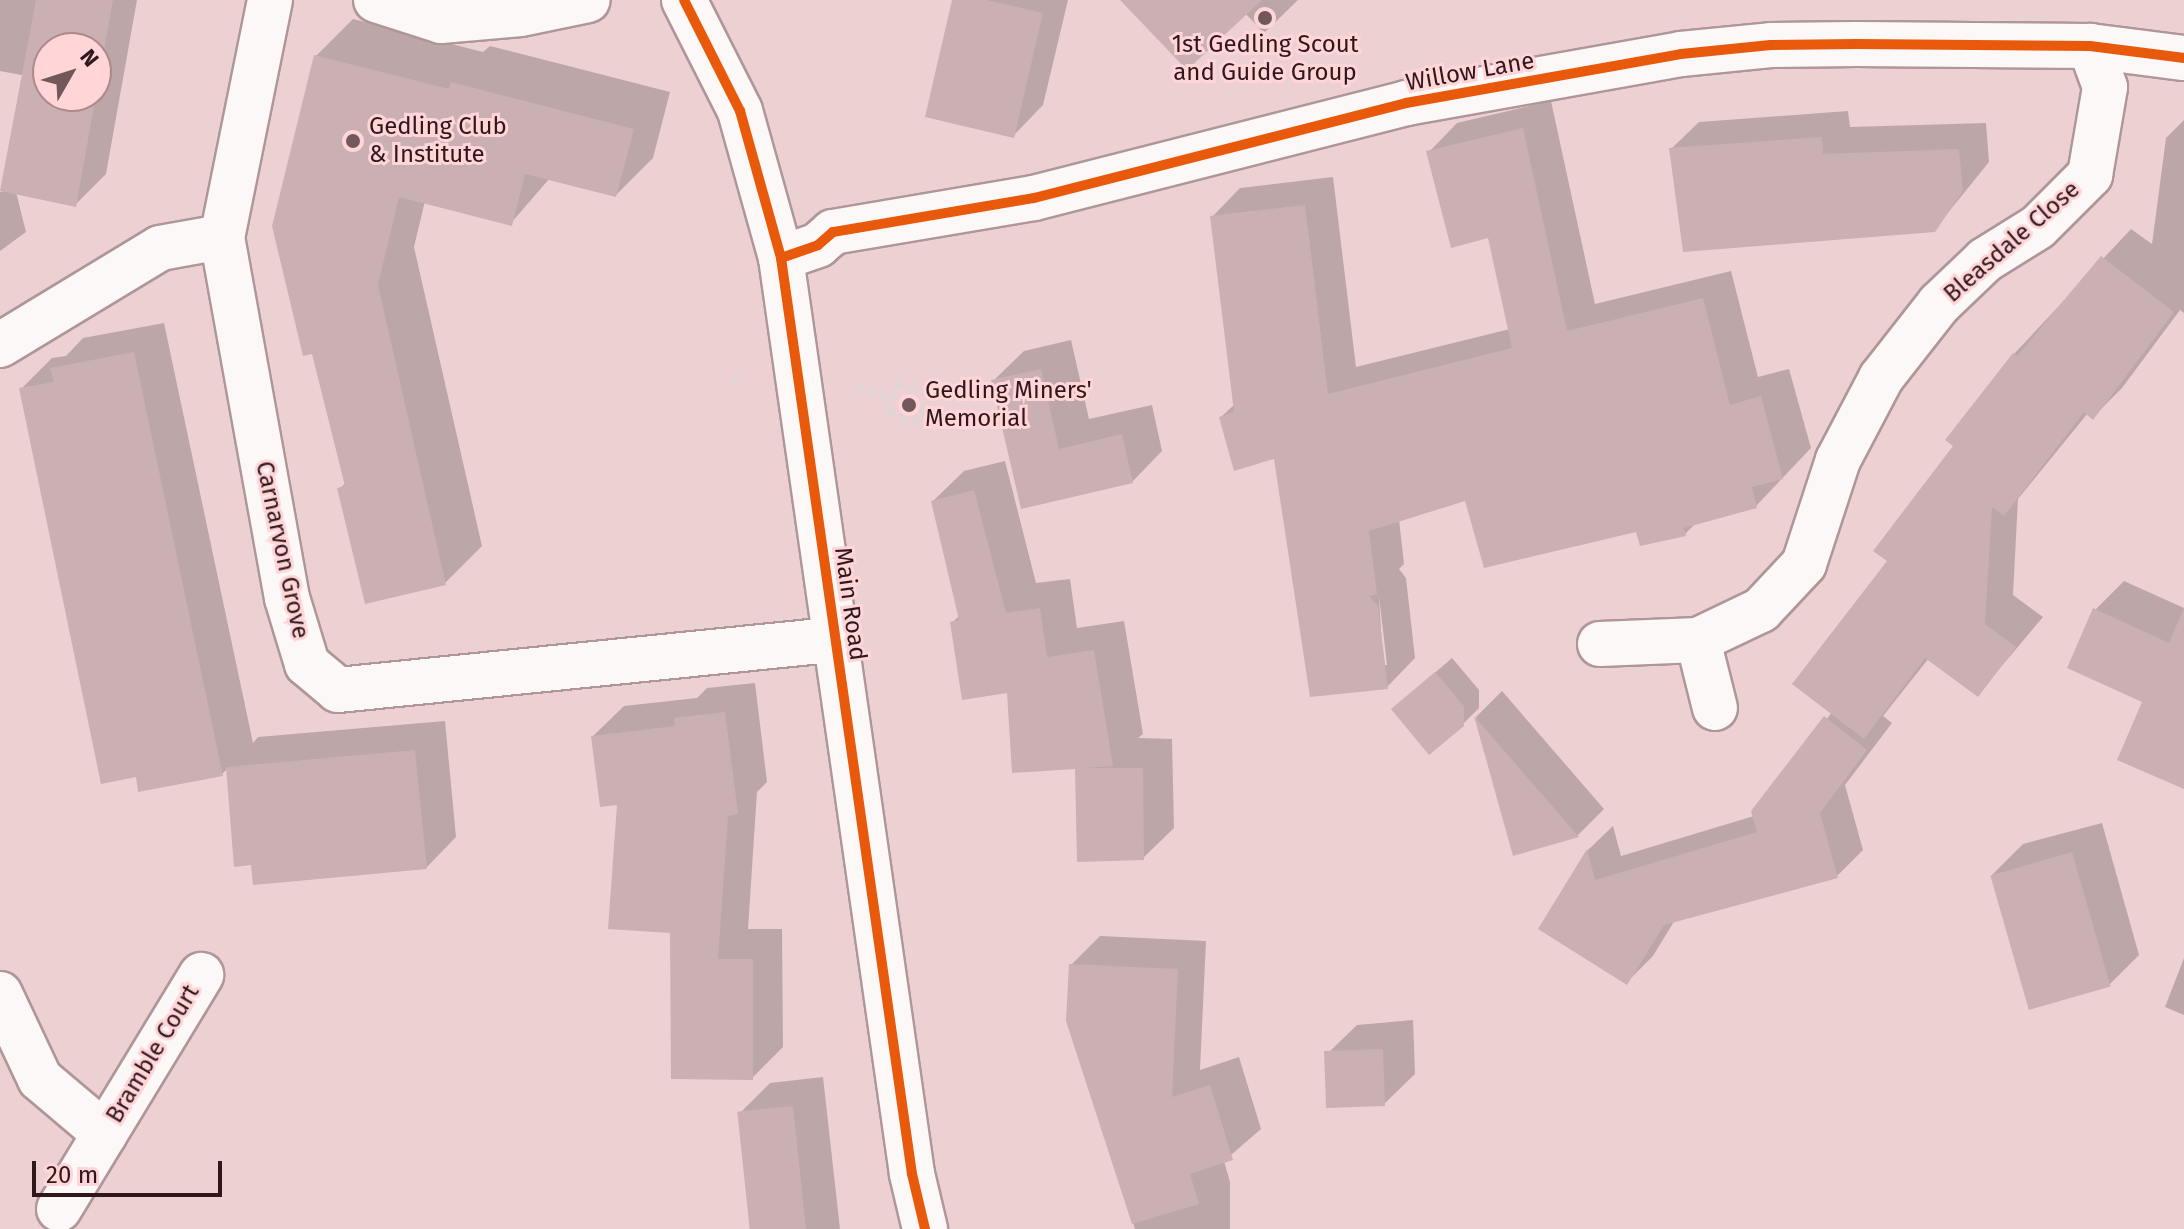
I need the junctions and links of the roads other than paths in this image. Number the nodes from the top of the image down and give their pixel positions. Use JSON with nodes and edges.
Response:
{"nodes":[{"id":1,"x":270,"y":0,"type":"edge"},
{"id":2,"x":376,"y":0,"type":"edge"},
{"id":3,"x":588,"y":0,"type":"edge"},
{"id":4,"x":684,"y":0,"type":"edge"},
{"id":5,"x":2090,"y":46,"type":"junction"},
{"id":6,"x":2184,"y":58,"type":"edge"},
{"id":7,"x":222,"y":237,"type":"junction"},
{"id":8,"x":781,"y":258,"type":"junction"},
{"id":9,"x":0,"y":345,"type":"edge"},
{"id":10,"x":834,"y":640,"type":"junction"},
{"id":11,"x":1698,"y":640,"type":"junction"},
{"id":12,"x":1600,"y":644,"type":"dead end"},
{"id":13,"x":1715,"y":708,"type":"dead end"},
{"id":14,"x":201,"y":975,"type":"dead end"},
{"id":15,"x":0,"y":994,"type":"edge"},
{"id":16,"x":105,"y":1134,"type":"junction"},
{"id":17,"x":59,"y":1209,"type":"dead end"},
{"id":18,"x":925,"y":1229,"type":"edge"}],
"edges":[{"from":1,"to":7,"type":"street","name":"Carnarvon Grove"},
{"from":2,"to":3,"type":"street"},
{"from":4,"to":8,"type":"street","name":"Main Road"},
{"from":5,"to":6,"type":"street","name":"Willow Lane"},
{"from":5,"to":8,"type":"street","name":"Willow Lane"},
{"from":5,"to":11,"type":"street","name":"Bleasdale Close"},
{"from":7,"to":9,"type":"street"},
{"from":7,"to":10,"type":"street","name":"Carnarvon Grove"},
{"from":8,"to":10,"type":"street","name":"Main Road"},
{"from":10,"to":18,"type":"street","name":"Main Road"},
{"from":11,"to":12,"type":"street","name":"Bleasdale Close"},
{"from":11,"to":13,"type":"street"},
{"from":14,"to":16,"type":"street","name":"Bramble Court"},
{"from":15,"to":16,"type":"street","name":"Bramble Court"},
{"from":16,"to":17,"type":"street","name":"Bramble Court"}]}
